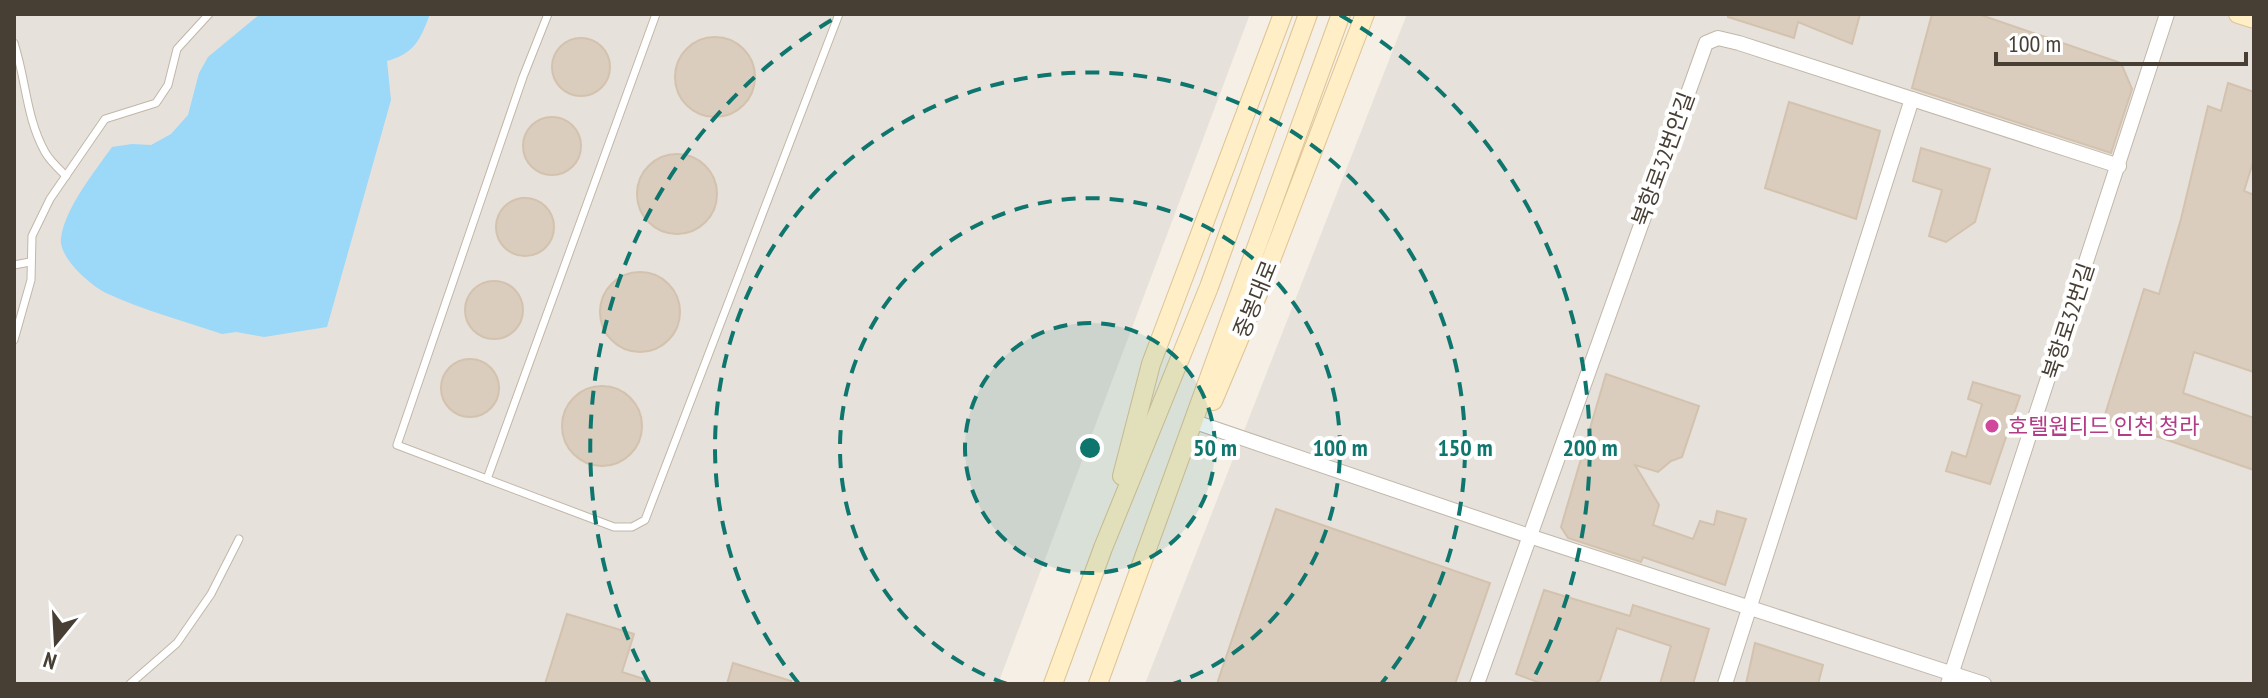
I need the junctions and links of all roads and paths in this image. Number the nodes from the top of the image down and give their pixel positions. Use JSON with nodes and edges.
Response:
{"nodes":[{"id":1,"x":209,"y":14,"type":"edge"},
{"id":2,"x":548,"y":14,"type":"edge"},
{"id":3,"x":656,"y":14,"type":"edge"},
{"id":4,"x":839,"y":14,"type":"edge"},
{"id":5,"x":1283,"y":14,"type":"edge"},
{"id":6,"x":1308,"y":14,"type":"edge"},
{"id":7,"x":1341,"y":14,"type":"edge"},
{"id":8,"x":1365,"y":14,"type":"edge"},
{"id":9,"x":2167,"y":14,"type":"edge"},
{"id":10,"x":2238,"y":14,"type":"edge"},
{"id":11,"x":2254,"y":19,"type":"edge"},
{"id":12,"x":14,"y":43,"type":"edge"},
{"id":13,"x":1912,"y":99,"type":"junction"},
{"id":14,"x":2119,"y":166,"type":"junction"},
{"id":15,"x":66,"y":176,"type":"junction"},
{"id":16,"x":30,"y":262,"type":"junction"},
{"id":17,"x":14,"y":265,"type":"edge"},
{"id":18,"x":14,"y":340,"type":"edge"},
{"id":19,"x":1199,"y":423,"type":"junction"},
{"id":20,"x":487,"y":479,"type":"junction"},
{"id":21,"x":1529,"y":536,"type":"junction"},
{"id":22,"x":239,"y":539,"type":"dead end"},
{"id":23,"x":1103,"y":548,"type":"junction"},
{"id":24,"x":1749,"y":607,"type":"junction"},
{"id":25,"x":1950,"y":679,"type":"edge"},
{"id":26,"x":130,"y":684,"type":"edge"},
{"id":27,"x":1053,"y":684,"type":"edge"},
{"id":28,"x":1098,"y":684,"type":"edge"},
{"id":29,"x":1477,"y":684,"type":"edge"},
{"id":30,"x":1725,"y":684,"type":"edge"},
{"id":31,"x":1984,"y":684,"type":"edge"}],
"edges":[{"from":1,"to":15,"type":"lane"},
{"from":2,"to":20,"type":"lane"},
{"from":3,"to":20,"type":"lane"},
{"from":4,"to":20,"type":"lane"},
{"from":5,"to":23,"type":"main road"},
{"from":6,"to":23,"type":"main road"},
{"from":7,"to":19,"type":"main road","name":"중봉대로"},
{"from":8,"to":19,"type":"main road","name":"중봉대로"},
{"from":9,"to":14,"type":"street","name":"북항로32번길"},
{"from":10,"to":11,"type":"main road"},
{"from":12,"to":15,"type":"lane"},
{"from":13,"to":14,"type":"street","name":"북항로32번안길"},
{"from":13,"to":21,"type":"street","name":"북항로32번안길"},
{"from":13,"to":24,"type":"street"},
{"from":14,"to":25,"type":"street","name":"북항로32번길"},
{"from":15,"to":16,"type":"lane"},
{"from":16,"to":17,"type":"lane"},
{"from":16,"to":18,"type":"lane"},
{"from":19,"to":21,"type":"street"},
{"from":19,"to":28,"type":"main road","name":"중봉대로"},
{"from":21,"to":24,"type":"street"},
{"from":21,"to":29,"type":"street","name":"북항로32번안길"},
{"from":22,"to":26,"type":"lane"},
{"from":23,"to":27,"type":"main road"},
{"from":24,"to":25,"type":"street"},
{"from":24,"to":30,"type":"street"},
{"from":25,"to":31,"type":"street"}]}
